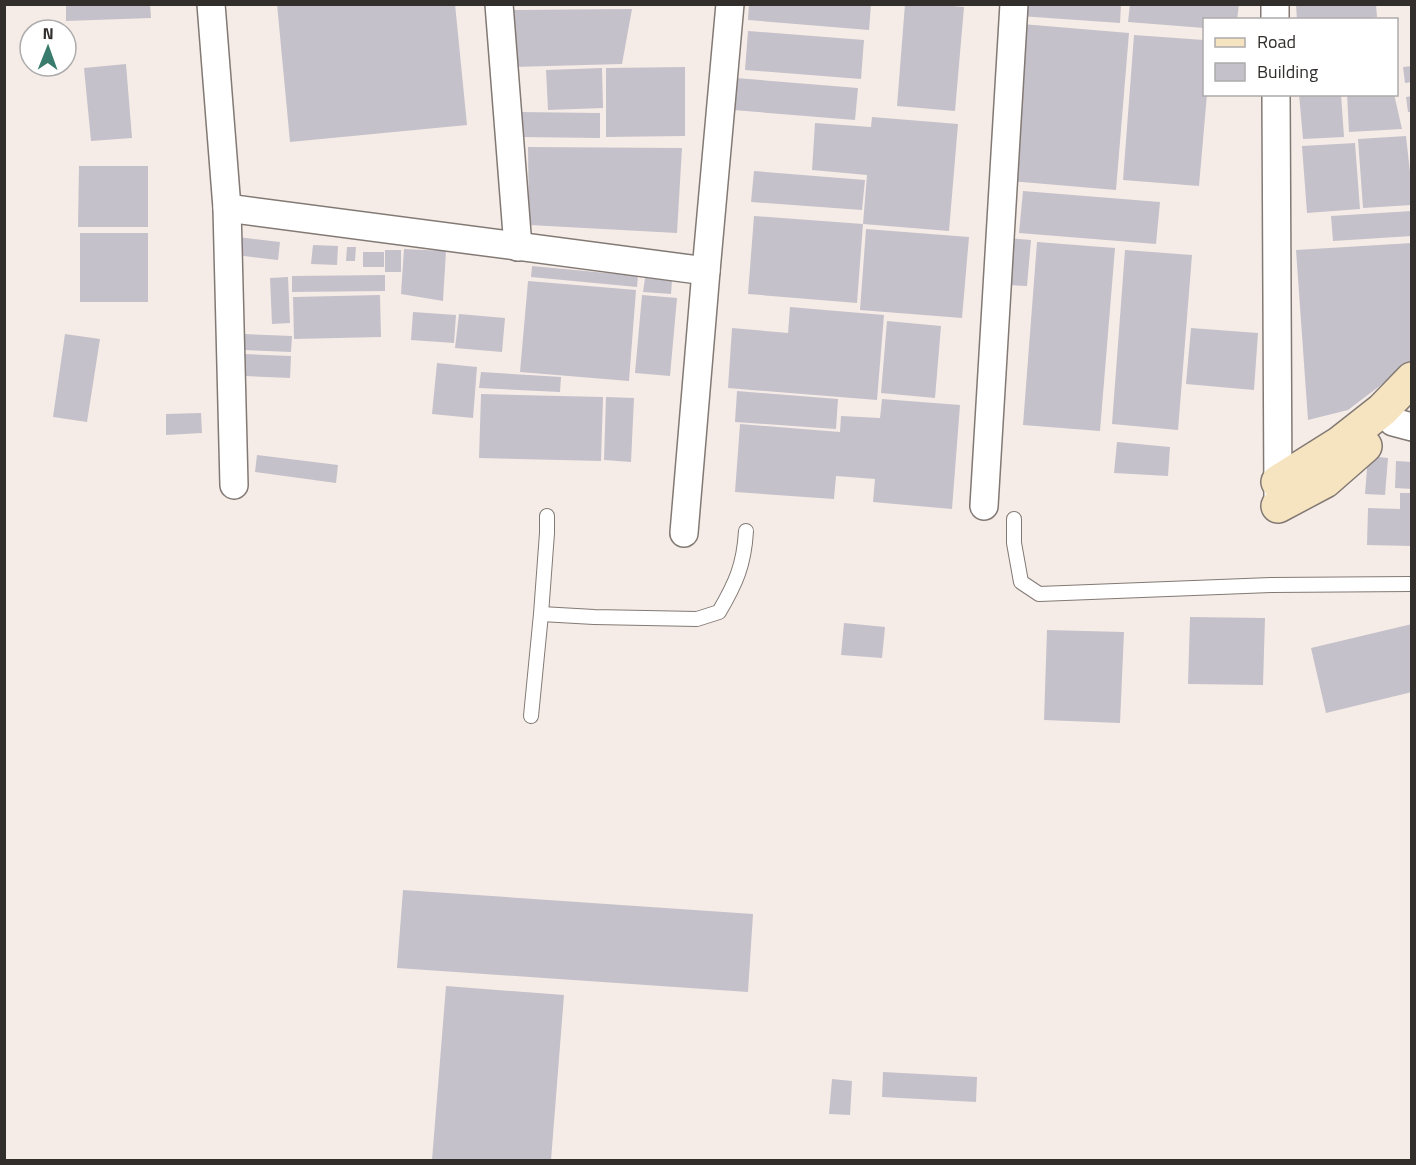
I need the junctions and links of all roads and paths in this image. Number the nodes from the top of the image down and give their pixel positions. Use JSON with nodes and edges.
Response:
{"nodes":[{"id":1,"x":211,"y":4,"type":"edge"},
{"id":2,"x":499,"y":4,"type":"edge"},
{"id":3,"x":730,"y":4,"type":"edge"},
{"id":4,"x":1014,"y":4,"type":"edge"},
{"id":5,"x":1276,"y":96,"type":"edge"},
{"id":6,"x":228,"y":208,"type":"junction"},
{"id":7,"x":518,"y":247,"type":"junction"},
{"id":8,"x":706,"y":271,"type":"junction"},
{"id":9,"x":1412,"y":379,"type":"edge"},
{"id":10,"x":1405,"y":418,"type":"edge"},
{"id":11,"x":234,"y":485,"type":"dead end"},
{"id":12,"x":1278,"y":494,"type":"junction"},
{"id":13,"x":984,"y":506,"type":"dead end"},
{"id":14,"x":547,"y":516,"type":"dead end"},
{"id":15,"x":1014,"y":519,"type":"dead end"},
{"id":16,"x":746,"y":531,"type":"dead end"},
{"id":17,"x":684,"y":533,"type":"dead end"},
{"id":18,"x":1412,"y":584,"type":"edge"},
{"id":19,"x":541,"y":614,"type":"junction"},
{"id":20,"x":531,"y":716,"type":"dead end"}],
"edges":[{"from":1,"to":6,"type":"street"},
{"from":2,"to":7,"type":"street"},
{"from":3,"to":8,"type":"street"},
{"from":4,"to":13,"type":"street"},
{"from":5,"to":12,"type":"street"},
{"from":6,"to":7,"type":"street"},
{"from":6,"to":11,"type":"street"},
{"from":7,"to":8,"type":"street"},
{"from":8,"to":17,"type":"street"},
{"from":9,"to":12,"type":"street"},
{"from":10,"to":12,"type":"street"},
{"from":14,"to":19,"type":"lane"},
{"from":15,"to":18,"type":"lane"},
{"from":16,"to":19,"type":"lane"},
{"from":19,"to":20,"type":"lane"}]}
